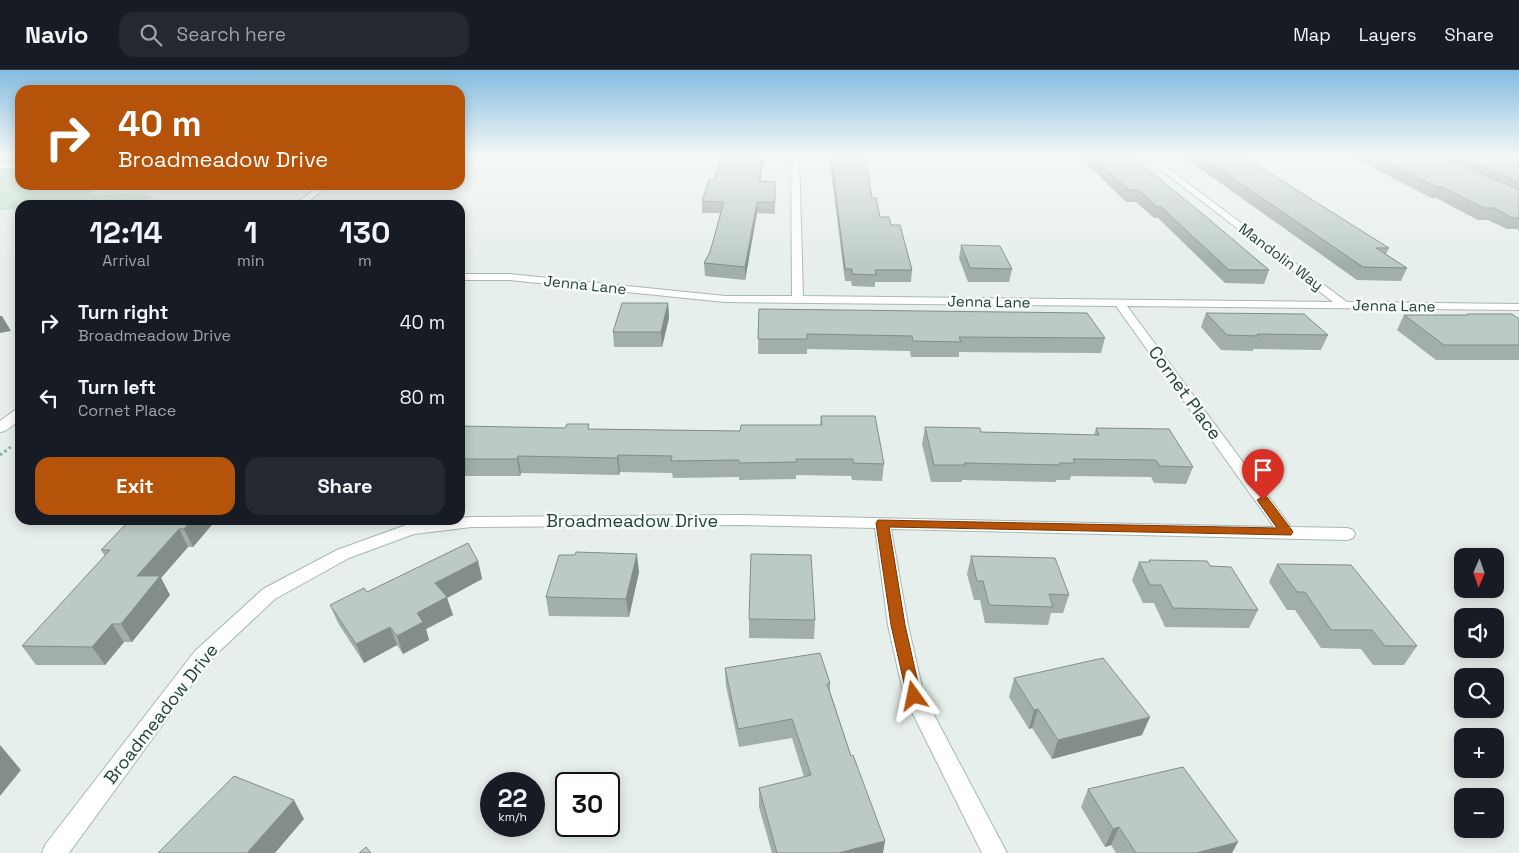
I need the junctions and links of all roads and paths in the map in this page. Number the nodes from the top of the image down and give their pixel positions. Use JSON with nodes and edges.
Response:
{"nodes":[{"id":1,"x":316,"y":192,"type":"edge"},
{"id":2,"x":796,"y":192,"type":"edge"},
{"id":3,"x":1194,"y":192,"type":"edge"},
{"id":4,"x":305,"y":200,"type":"edge"},
{"id":5,"x":465,"y":277,"type":"edge"},
{"id":6,"x":798,"y":300,"type":"junction"},
{"id":7,"x":1119,"y":303,"type":"junction"},
{"id":8,"x":1344,"y":305,"type":"junction"},
{"id":9,"x":1519,"y":307,"type":"edge"},
{"id":10,"x":15,"y":417,"type":"edge"},
{"id":11,"x":0,"y":428,"type":"edge"},
{"id":12,"x":465,"y":523,"type":"edge"},
{"id":13,"x":882,"y":523,"type":"junction"},
{"id":14,"x":446,"y":525,"type":"edge"},
{"id":15,"x":1286,"y":532,"type":"junction"},
{"id":16,"x":1347,"y":534,"type":"dead end"},
{"id":17,"x":54,"y":853,"type":"edge"},
{"id":18,"x":995,"y":853,"type":"edge"}],
"edges":[{"from":1,"to":4,"type":"street"},
{"from":2,"to":6,"type":"street"},
{"from":3,"to":8,"type":"street","name":"Mandolin Way"},
{"from":5,"to":6,"type":"street","name":"Jenna Lane"},
{"from":6,"to":7,"type":"street","name":"Jenna Lane"},
{"from":7,"to":8,"type":"street","name":"Jenna Lane"},
{"from":7,"to":15,"type":"street","name":"Cornet Place"},
{"from":8,"to":9,"type":"street","name":"Jenna Lane"},
{"from":10,"to":11,"type":"street"},
{"from":12,"to":13,"type":"street","name":"Broadmeadow Drive"},
{"from":13,"to":15,"type":"street","name":"Broadmeadow Drive"},
{"from":13,"to":18,"type":"street"},
{"from":14,"to":17,"type":"street","name":"Broadmeadow Drive"},
{"from":15,"to":16,"type":"street","name":"Broadmeadow Drive"}]}
